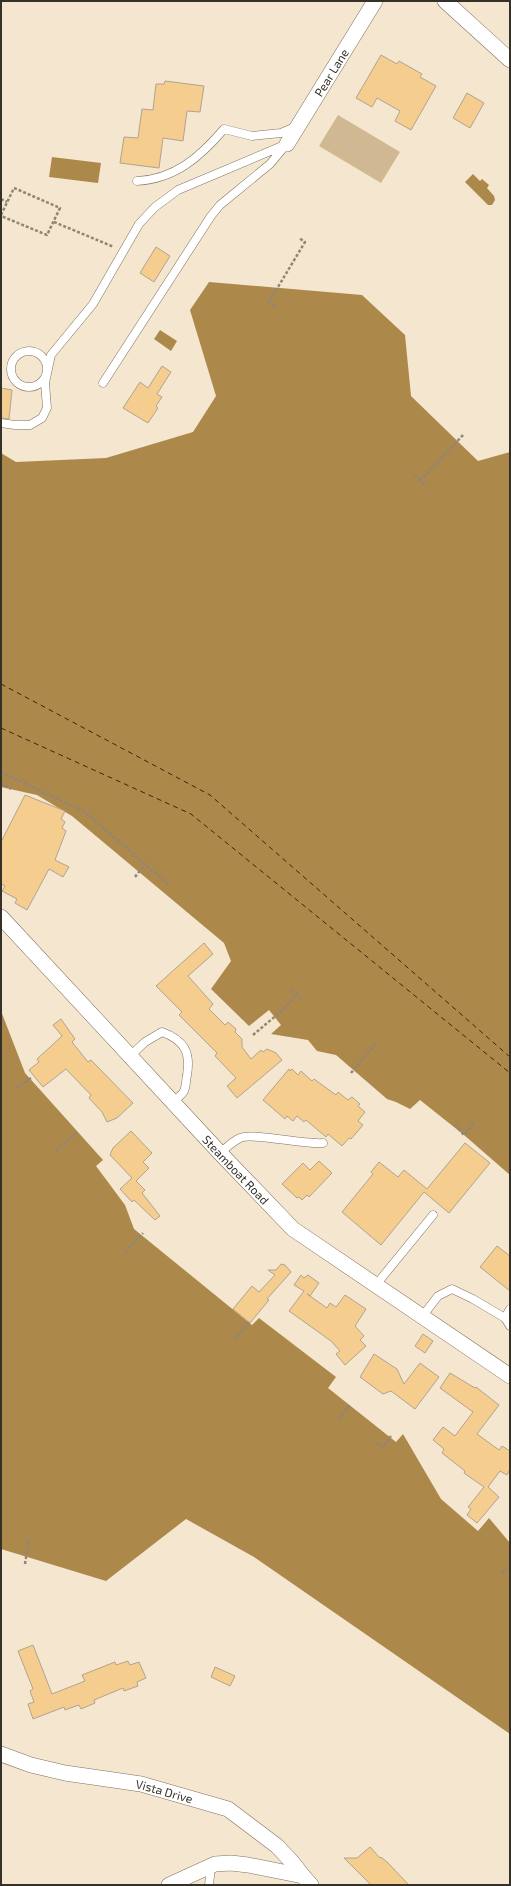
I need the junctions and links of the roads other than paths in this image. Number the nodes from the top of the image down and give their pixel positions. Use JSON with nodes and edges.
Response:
{"nodes":[{"id":1,"x":375,"y":1,"type":"edge"},
{"id":2,"x":445,"y":1,"type":"edge"},
{"id":3,"x":510,"y":60,"type":"edge"},
{"id":4,"x":298,"y":126,"type":"junction"},
{"id":5,"x":287,"y":144,"type":"junction"},
{"id":6,"x":137,"y":181,"type":"dead end"},
{"id":7,"x":47,"y":373,"type":"junction"},
{"id":8,"x":103,"y":383,"type":"dead end"},
{"id":9,"x":1,"y":423,"type":"edge"},
{"id":10,"x":1,"y":917,"type":"edge"},
{"id":11,"x":130,"y":1056,"type":"junction"},
{"id":12,"x":173,"y":1102,"type":"junction"},
{"id":13,"x":323,"y":1143,"type":"dead end"},
{"id":14,"x":220,"y":1153,"type":"junction"},
{"id":15,"x":433,"y":1215,"type":"dead end"},
{"id":16,"x":375,"y":1286,"type":"junction"},
{"id":17,"x":510,"y":1309,"type":"edge"},
{"id":18,"x":421,"y":1318,"type":"junction"},
{"id":19,"x":508,"y":1322,"type":"edge"},
{"id":20,"x":510,"y":1376,"type":"edge"},
{"id":21,"x":1,"y":1754,"type":"edge"},
{"id":22,"x":211,"y":1866,"type":"junction"},
{"id":23,"x":307,"y":1881,"type":"edge"},
{"id":24,"x":169,"y":1885,"type":"edge"},
{"id":25,"x":209,"y":1885,"type":"edge"}],
"edges":[{"from":1,"to":4,"type":"street","name":"Pear Lane"},
{"from":2,"to":3,"type":"street"},
{"from":4,"to":5,"type":"street","name":"Pear Lane"},
{"from":4,"to":6,"type":"lane"},
{"from":5,"to":7,"type":"lane"},
{"from":5,"to":8,"type":"lane"},
{"from":7,"to":7,"type":"lane"},
{"from":7,"to":9,"type":"lane"},
{"from":10,"to":11,"type":"street","name":"Steamboat Road"},
{"from":11,"to":12,"type":"street","name":"Steamboat Road"},
{"from":11,"to":12,"type":"lane"},
{"from":12,"to":14,"type":"street","name":"Steamboat Road"},
{"from":13,"to":14,"type":"lane"},
{"from":14,"to":16,"type":"street","name":"Steamboat Road"},
{"from":15,"to":16,"type":"lane"},
{"from":16,"to":18,"type":"street","name":"Steamboat Road"},
{"from":17,"to":19,"type":"lane"},
{"from":18,"to":19,"type":"lane"},
{"from":18,"to":20,"type":"street","name":"Steamboat Road"},
{"from":21,"to":23,"type":"street","name":"Vista Drive"},
{"from":22,"to":23,"type":"street"},
{"from":22,"to":24,"type":"street"},
{"from":22,"to":25,"type":"lane"}]}
